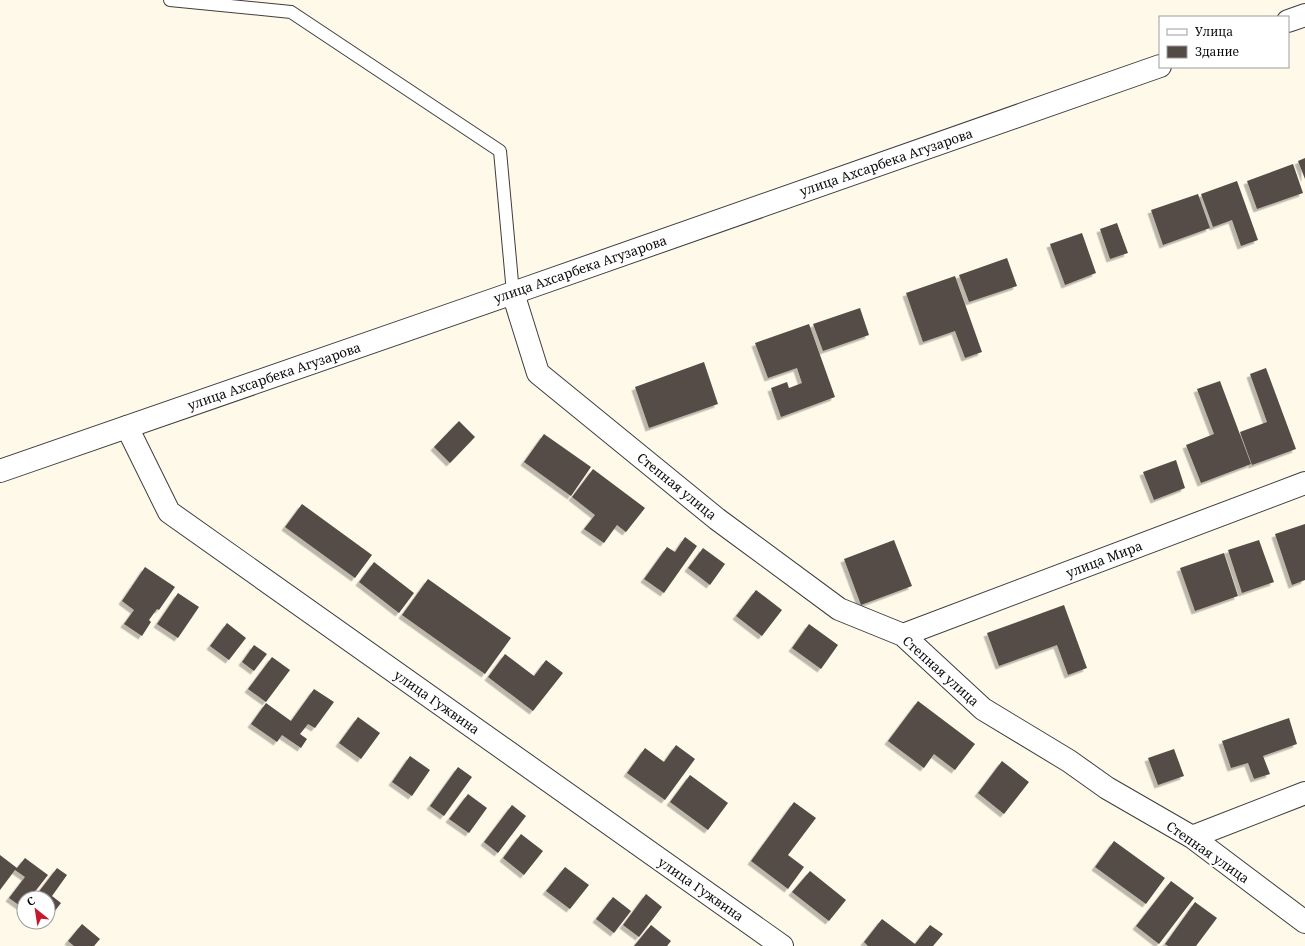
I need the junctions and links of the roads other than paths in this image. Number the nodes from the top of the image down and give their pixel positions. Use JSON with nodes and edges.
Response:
{"nodes":[{"id":1,"x":170,"y":0,"type":"edge"},
{"id":2,"x":1305,"y":16,"type":"edge"},
{"id":3,"x":1289,"y":21,"type":"edge"},
{"id":4,"x":1159,"y":66,"type":"edge"},
{"id":5,"x":513,"y":293,"type":"junction"},
{"id":6,"x":127,"y":427,"type":"junction"},
{"id":7,"x":0,"y":471,"type":"edge"},
{"id":8,"x":1305,"y":483,"type":"edge"},
{"id":9,"x":903,"y":635,"type":"junction"},
{"id":10,"x":1305,"y":793,"type":"edge"},
{"id":11,"x":1192,"y":838,"type":"junction"},
{"id":12,"x":1305,"y":922,"type":"edge"},
{"id":13,"x":782,"y":946,"type":"edge"}],
"edges":[{"from":1,"to":5,"type":"lane"},
{"from":2,"to":3,"type":"street"},
{"from":4,"to":5,"type":"street","name":"улица Ахсарбека Агузарова"},
{"from":5,"to":6,"type":"street","name":"улица Ахсарбека Агузарова"},
{"from":5,"to":9,"type":"street","name":"Степная улица"},
{"from":6,"to":7,"type":"street","name":"улица Ахсарбека Агузарова"},
{"from":6,"to":13,"type":"street","name":"улица Гужвина"},
{"from":8,"to":9,"type":"street","name":"улица Мира"},
{"from":9,"to":11,"type":"street","name":"Степная улица"},
{"from":10,"to":11,"type":"street"},
{"from":11,"to":12,"type":"street","name":"Степная улица"}]}
